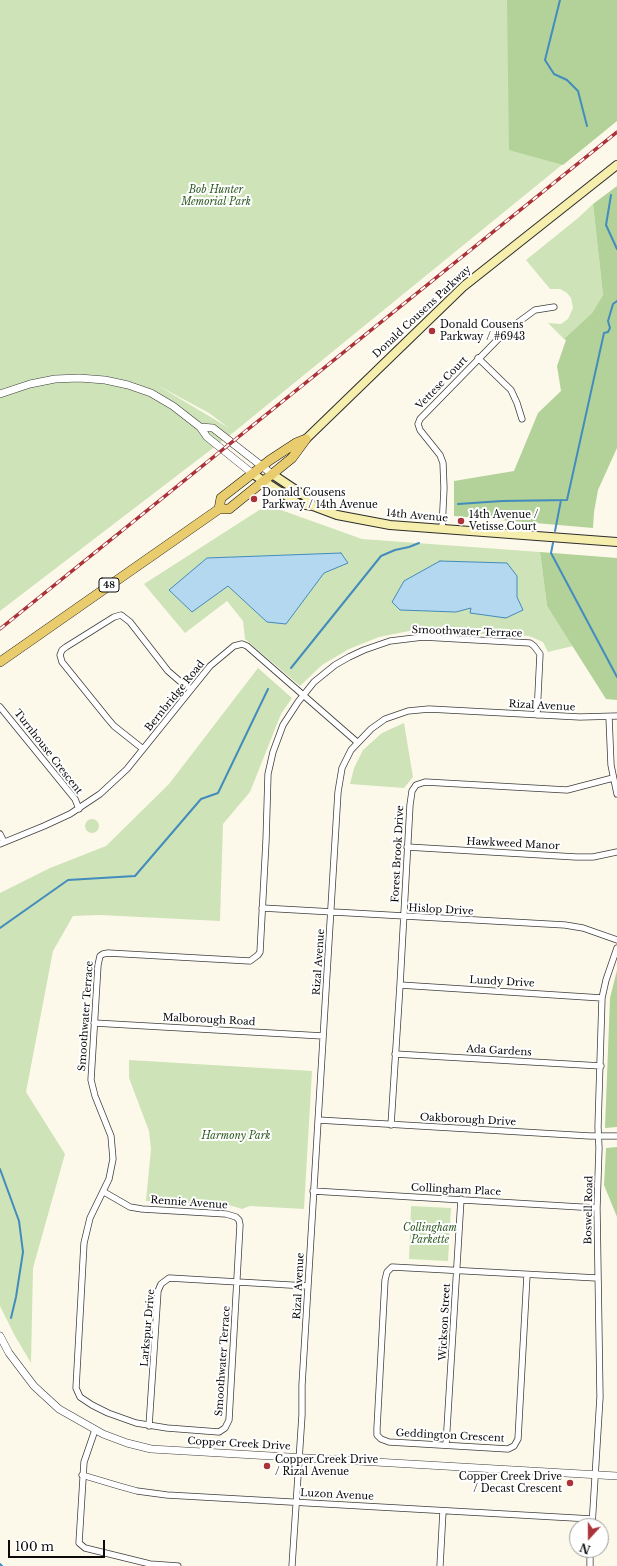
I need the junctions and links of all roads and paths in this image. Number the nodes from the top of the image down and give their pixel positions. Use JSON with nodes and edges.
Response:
{"nodes":[{"id":1,"x":617,"y":165,"type":"edge"},
{"id":2,"x":554,"y":307,"type":"dead end"},
{"id":3,"x":478,"y":358,"type":"junction"},
{"id":4,"x":0,"y":394,"type":"edge"},
{"id":5,"x":522,"y":419,"type":"dead end"},
{"id":6,"x":200,"y":427,"type":"junction"},
{"id":7,"x":306,"y":439,"type":"junction"},
{"id":8,"x":262,"y":467,"type":"junction"},
{"id":9,"x":253,"y":474,"type":"junction"},
{"id":10,"x":272,"y":474,"type":"junction"},
{"id":11,"x":263,"y":481,"type":"junction"},
{"id":12,"x":313,"y":506,"type":"junction"},
{"id":13,"x":219,"y":510,"type":"junction"},
{"id":14,"x":442,"y":529,"type":"junction"},
{"id":15,"x":617,"y":542,"type":"edge"},
{"id":16,"x":0,"y":662,"type":"edge"},
{"id":17,"x":192,"y":689,"type":"junction"},
{"id":18,"x":303,"y":695,"type":"junction"},
{"id":19,"x":0,"y":707,"type":"edge"},
{"id":20,"x":537,"y":715,"type":"junction"},
{"id":21,"x":617,"y":716,"type":"edge"},
{"id":22,"x":609,"y":717,"type":"junction"},
{"id":23,"x":357,"y":742,"type":"junction"},
{"id":24,"x":143,"y":749,"type":"junction"},
{"id":25,"x":613,"y":778,"type":"junction"},
{"id":26,"x":617,"y":794,"type":"edge"},
{"id":27,"x":80,"y":809,"type":"junction"},
{"id":28,"x":0,"y":834,"type":"edge"},
{"id":29,"x":2,"y":843,"type":"edge"},
{"id":30,"x":408,"y":848,"type":"junction"},
{"id":31,"x":617,"y":852,"type":"edge"},
{"id":32,"x":262,"y":908,"type":"junction"},
{"id":33,"x":331,"y":912,"type":"junction"},
{"id":34,"x":404,"y":916,"type":"junction"},
{"id":35,"x":617,"y":940,"type":"edge"},
{"id":36,"x":617,"y":948,"type":"edge"},
{"id":37,"x":400,"y":985,"type":"junction"},
{"id":38,"x":602,"y":998,"type":"junction"},
{"id":39,"x":94,"y":1023,"type":"junction"},
{"id":40,"x":323,"y":1036,"type":"junction"},
{"id":41,"x":395,"y":1054,"type":"junction"},
{"id":42,"x":601,"y":1066,"type":"junction"},
{"id":43,"x":318,"y":1120,"type":"junction"},
{"id":44,"x":391,"y":1125,"type":"junction"},
{"id":45,"x":598,"y":1136,"type":"junction"},
{"id":46,"x":617,"y":1136,"type":"edge"},
{"id":47,"x":314,"y":1191,"type":"junction"},
{"id":48,"x":104,"y":1192,"type":"junction"},
{"id":49,"x":461,"y":1199,"type":"junction"},
{"id":50,"x":597,"y":1208,"type":"junction"},
{"id":51,"x":457,"y":1270,"type":"junction"},
{"id":52,"x":527,"y":1275,"type":"junction"},
{"id":53,"x":597,"y":1278,"type":"junction"},
{"id":54,"x":237,"y":1281,"type":"junction"},
{"id":55,"x":308,"y":1286,"type":"junction"},
{"id":56,"x":0,"y":1336,"type":"edge"},
{"id":57,"x":149,"y":1426,"type":"junction"},
{"id":58,"x":95,"y":1430,"type":"junction"},
{"id":59,"x":446,"y":1445,"type":"junction"},
{"id":60,"x":299,"y":1458,"type":"junction"},
{"id":61,"x":82,"y":1475,"type":"junction"},
{"id":62,"x":595,"y":1475,"type":"junction"},
{"id":63,"x":617,"y":1476,"type":"edge"},
{"id":64,"x":296,"y":1502,"type":"junction"},
{"id":65,"x":443,"y":1511,"type":"junction"},
{"id":66,"x":573,"y":1518,"type":"edge"},
{"id":67,"x":592,"y":1518,"type":"edge"},
{"id":68,"x":178,"y":1566,"type":"edge"},
{"id":69,"x":292,"y":1566,"type":"edge"},
{"id":70,"x":440,"y":1566,"type":"edge"}],
"edges":[{"from":1,"to":7,"type":"main road","name":"Donald Cousens Parkway","number":"48"},
{"from":2,"to":3,"type":"street","name":"Vettese Court"},
{"from":3,"to":5,"type":"street"},
{"from":3,"to":14,"type":"street","name":"Vettese Court"},
{"from":4,"to":6,"type":"street","name":"14th Avenue"},
{"from":6,"to":8,"type":"street","name":"14th Avenue"},
{"from":6,"to":9,"type":"street","name":"14th Avenue"},
{"from":7,"to":8,"type":"main road","name":"Donald Cousens Parkway","number":"48"},
{"from":7,"to":10,"type":"main road","name":"Donald Cousens Parkway","number":"48"},
{"from":8,"to":9,"type":"main road","name":"Donald Cousens Parkway","number":"48"},
{"from":8,"to":10,"type":"street","name":"14th Avenue"},
{"from":9,"to":11,"type":"main road","name":"14th Avenue"},
{"from":9,"to":13,"type":"main road","name":"Donald Cousens Parkway","number":"48"},
{"from":10,"to":11,"type":"main road","name":"Donald Cousens Parkway","number":"48"},
{"from":10,"to":12,"type":"main road","name":"14th Avenue"},
{"from":11,"to":12,"type":"main road","name":"14th Avenue"},
{"from":11,"to":13,"type":"main road","name":"Donald Cousens Parkway","number":"48"},
{"from":12,"to":14,"type":"main road","name":"14th Avenue"},
{"from":13,"to":16,"type":"main road","name":"Donald Cousens Parkway","number":"48"},
{"from":14,"to":15,"type":"main road","name":"14th Avenue"},
{"from":17,"to":18,"type":"street","name":"Bernbridge Road"},
{"from":17,"to":24,"type":"street","name":"Bernbridge Road"},
{"from":17,"to":24,"type":"street"},
{"from":18,"to":20,"type":"street","name":"Smoothwater Terrace"},
{"from":18,"to":23,"type":"street","name":"Bernbridge Road"},
{"from":18,"to":32,"type":"street","name":"Smoothwater Terrace"},
{"from":19,"to":27,"type":"street","name":"Turnhouse Crescent"},
{"from":20,"to":22,"type":"street","name":"Rizal Avenue"},
{"from":20,"to":23,"type":"street","name":"Rizal Avenue"},
{"from":21,"to":22,"type":"street","name":"Rizal Avenue"},
{"from":22,"to":25,"type":"street"},
{"from":23,"to":33,"type":"street","name":"Rizal Avenue"},
{"from":24,"to":27,"type":"street","name":"Bernbridge Road"},
{"from":25,"to":26,"type":"street"},
{"from":25,"to":30,"type":"street","name":"Forest Brook Drive"},
{"from":27,"to":29,"type":"street","name":"Bernbridge Road"},
{"from":28,"to":29,"type":"street"},
{"from":30,"to":31,"type":"street","name":"Hawkweed Manor"},
{"from":30,"to":34,"type":"street","name":"Forest Brook Drive"},
{"from":32,"to":33,"type":"street","name":"Hislop Drive"},
{"from":32,"to":39,"type":"street","name":"Smoothwater Terrace"},
{"from":33,"to":34,"type":"street","name":"Hislop Drive"},
{"from":33,"to":40,"type":"street","name":"Rizal Avenue"},
{"from":34,"to":35,"type":"street","name":"Hislop Drive"},
{"from":34,"to":37,"type":"street","name":"Forest Brook Drive"},
{"from":36,"to":38,"type":"street","name":"Boswell Road"},
{"from":37,"to":38,"type":"street","name":"Lundy Drive"},
{"from":37,"to":41,"type":"street","name":"Forest Brook Drive"},
{"from":38,"to":42,"type":"street","name":"Boswell Road"},
{"from":39,"to":40,"type":"street","name":"Malborough Road"},
{"from":39,"to":48,"type":"street","name":"Smoothwater Terrace"},
{"from":40,"to":43,"type":"street","name":"Rizal Avenue"},
{"from":41,"to":42,"type":"street","name":"Ada Gardens"},
{"from":41,"to":44,"type":"street","name":"Forest Brook Drive"},
{"from":42,"to":45,"type":"street","name":"Boswell Road"},
{"from":43,"to":44,"type":"street","name":"Oakborough Drive"},
{"from":43,"to":47,"type":"street","name":"Rizal Avenue"},
{"from":44,"to":45,"type":"street","name":"Oakborough Drive"},
{"from":45,"to":46,"type":"street","name":"Oakborough Drive"},
{"from":45,"to":50,"type":"street","name":"Boswell Road"},
{"from":47,"to":49,"type":"street","name":"Collingham Place"},
{"from":47,"to":55,"type":"street","name":"Rizal Avenue"},
{"from":48,"to":54,"type":"street","name":"Rennie Avenue"},
{"from":48,"to":57,"type":"street","name":"Smoothwater Terrace"},
{"from":49,"to":50,"type":"street","name":"Collingham Place"},
{"from":49,"to":51,"type":"street","name":"Wickson Street"},
{"from":50,"to":53,"type":"street","name":"Boswell Road"},
{"from":51,"to":52,"type":"street","name":"Geddington Crescent"},
{"from":51,"to":59,"type":"street","name":"Wickson Street"},
{"from":51,"to":59,"type":"street","name":"Geddington Crescent"},
{"from":52,"to":53,"type":"street","name":"Geddington Crescent"},
{"from":52,"to":59,"type":"street","name":"Geddington Crescent"},
{"from":53,"to":62,"type":"street","name":"Boswell Road"},
{"from":54,"to":55,"type":"street","name":"Larkspur Drive"},
{"from":54,"to":57,"type":"street","name":"Larkspur Drive"},
{"from":54,"to":57,"type":"street","name":"Smoothwater Terrace"},
{"from":55,"to":60,"type":"street","name":"Rizal Avenue"},
{"from":56,"to":58,"type":"street","name":"Copper Creek Drive"},
{"from":58,"to":60,"type":"street","name":"Copper Creek Drive"},
{"from":58,"to":61,"type":"street"},
{"from":60,"to":62,"type":"street","name":"Copper Creek Drive"},
{"from":60,"to":64,"type":"street","name":"Rizal Avenue"},
{"from":61,"to":64,"type":"street","name":"Luzon Avenue"},
{"from":61,"to":68,"type":"street"},
{"from":62,"to":63,"type":"street","name":"Copper Creek Drive"},
{"from":62,"to":67,"type":"street","name":"Boswell Road"},
{"from":64,"to":65,"type":"street","name":"Luzon Avenue"},
{"from":64,"to":69,"type":"street","name":"Rizal Avenue"},
{"from":65,"to":66,"type":"street","name":"Luzon Avenue"},
{"from":65,"to":70,"type":"street"}]}
